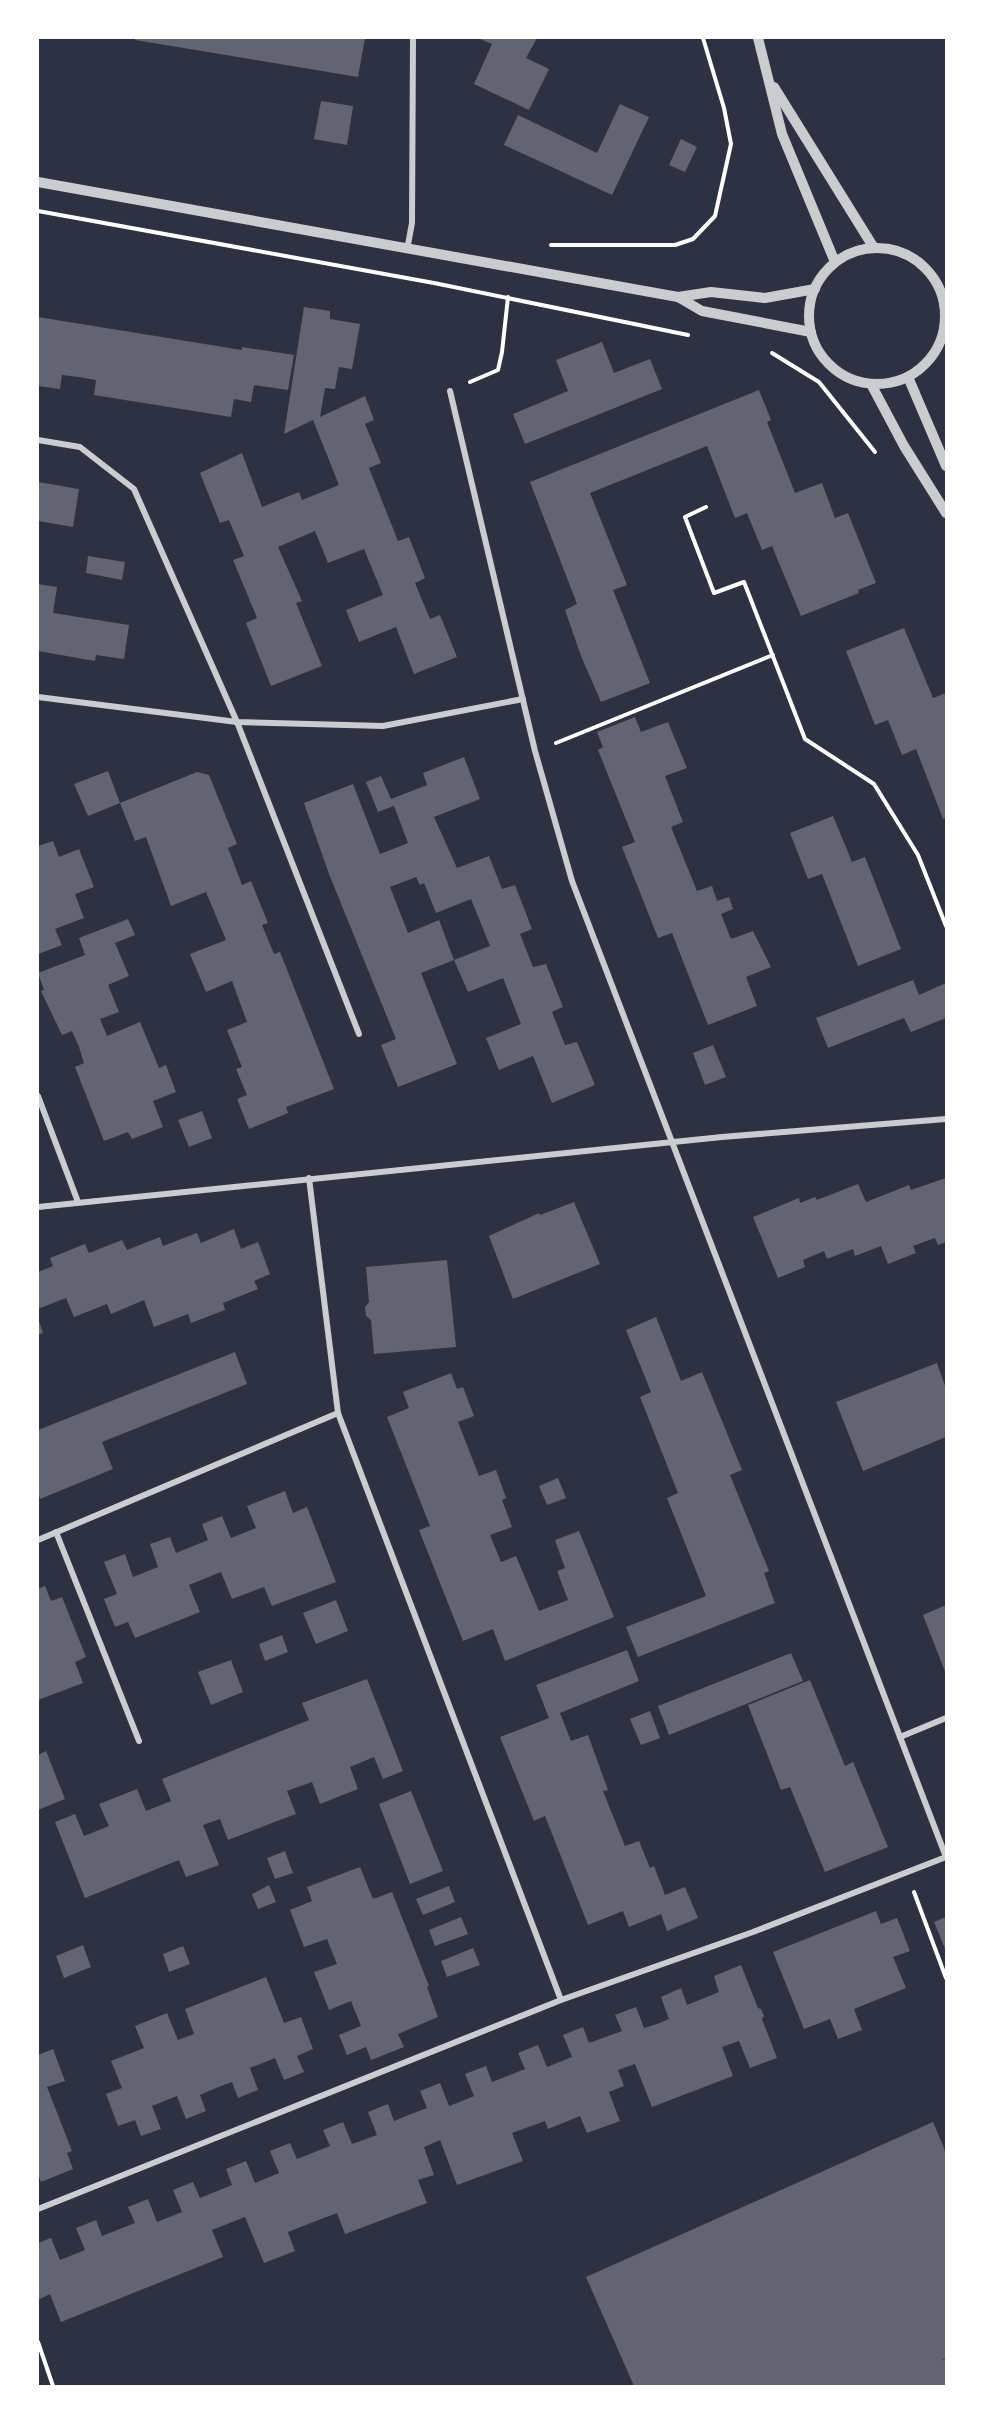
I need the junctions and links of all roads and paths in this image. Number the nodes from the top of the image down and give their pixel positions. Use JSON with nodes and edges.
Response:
{"nodes":[{"id":1,"x":412,"y":38,"type":"edge"},
{"id":2,"x":703,"y":38,"type":"edge"},
{"id":3,"x":758,"y":38,"type":"edge"},
{"id":4,"x":769,"y":79,"type":"junction"},
{"id":5,"x":38,"y":182,"type":"edge"},
{"id":6,"x":38,"y":211,"type":"edge"},
{"id":7,"x":543,"y":245,"type":"dead end"},
{"id":8,"x":874,"y":248,"type":"junction"},
{"id":9,"x":407,"y":250,"type":"junction"},
{"id":10,"x":835,"y":262,"type":"junction"},
{"id":11,"x":942,"y":285,"type":"edge"},
{"id":12,"x":815,"y":289,"type":"junction"},
{"id":13,"x":508,"y":297,"type":"junction"},
{"id":14,"x":678,"y":297,"type":"junction"},
{"id":15,"x":945,"y":325,"type":"edge"},
{"id":16,"x":811,"y":332,"type":"junction"},
{"id":17,"x":691,"y":335,"type":"dead end"},
{"id":18,"x":771,"y":352,"type":"dead end"},
{"id":19,"x":908,"y":377,"type":"junction"},
{"id":20,"x":871,"y":384,"type":"junction"},
{"id":21,"x":450,"y":391,"type":"joint"},
{"id":22,"x":38,"y":440,"type":"edge"},
{"id":23,"x":879,"y":456,"type":"dead end"},
{"id":24,"x":946,"y":466,"type":"edge"},
{"id":25,"x":706,"y":507,"type":"dead end"},
{"id":26,"x":946,"y":513,"type":"edge"},
{"id":27,"x":773,"y":655,"type":"junction"},
{"id":28,"x":38,"y":697,"type":"edge"},
{"id":29,"x":523,"y":699,"type":"junction"},
{"id":30,"x":237,"y":722,"type":"junction"},
{"id":31,"x":535,"y":751,"type":"junction"},
{"id":32,"x":946,"y":926,"type":"edge"},
{"id":33,"x":359,"y":1034,"type":"dead end"},
{"id":34,"x":38,"y":1096,"type":"edge"},
{"id":35,"x":946,"y":1119,"type":"edge"},
{"id":36,"x":671,"y":1143,"type":"junction"},
{"id":37,"x":309,"y":1178,"type":"junction"},
{"id":38,"x":78,"y":1202,"type":"junction"},
{"id":39,"x":38,"y":1207,"type":"edge"},
{"id":40,"x":338,"y":1413,"type":"junction"},
{"id":41,"x":56,"y":1532,"type":"junction"},
{"id":42,"x":38,"y":1540,"type":"edge"},
{"id":43,"x":946,"y":1718,"type":"edge"},
{"id":44,"x":900,"y":1737,"type":"junction"},
{"id":45,"x":139,"y":1741,"type":"dead end"},
{"id":46,"x":906,"y":1872,"type":"junction"},
{"id":47,"x":946,"y":1978,"type":"edge"},
{"id":48,"x":561,"y":2000,"type":"junction"},
{"id":49,"x":38,"y":2209,"type":"edge"},
{"id":50,"x":38,"y":2342,"type":"edge"},
{"id":51,"x":53,"y":2386,"type":"edge"}],
"edges":[{"from":1,"to":9,"type":"street"},
{"from":2,"to":7,"type":"path"},
{"from":3,"to":4,"type":"street"},
{"from":4,"to":8,"type":"street"},
{"from":4,"to":10,"type":"street"},
{"from":5,"to":9,"type":"street"},
{"from":6,"to":13,"type":"path"},
{"from":8,"to":10,"type":"street"},
{"from":8,"to":11,"type":"street"},
{"from":9,"to":14,"type":"street"},
{"from":10,"to":12,"type":"street"},
{"from":11,"to":15,"type":"street"},
{"from":12,"to":14,"type":"street"},
{"from":12,"to":16,"type":"street"},
{"from":13,"to":17,"type":"path"},
{"from":13,"to":21,"type":"path"},
{"from":14,"to":16,"type":"street"},
{"from":15,"to":19,"type":"street"},
{"from":16,"to":20,"type":"street"},
{"from":18,"to":23,"type":"path"},
{"from":19,"to":20,"type":"street"},
{"from":19,"to":24,"type":"street"},
{"from":20,"to":26,"type":"street"},
{"from":21,"to":29,"type":"street"},
{"from":22,"to":30,"type":"street"},
{"from":25,"to":27,"type":"path"},
{"from":27,"to":31,"type":"path"},
{"from":27,"to":32,"type":"path"},
{"from":28,"to":30,"type":"street"},
{"from":29,"to":30,"type":"street"},
{"from":29,"to":31,"type":"street"},
{"from":30,"to":33,"type":"street"},
{"from":31,"to":36,"type":"street"},
{"from":34,"to":38,"type":"street"},
{"from":35,"to":36,"type":"street"},
{"from":36,"to":37,"type":"street"},
{"from":36,"to":44,"type":"street"},
{"from":37,"to":38,"type":"street"},
{"from":37,"to":40,"type":"street"},
{"from":38,"to":39,"type":"street"},
{"from":40,"to":41,"type":"street"},
{"from":40,"to":48,"type":"street"},
{"from":41,"to":42,"type":"street"},
{"from":41,"to":45,"type":"street"},
{"from":43,"to":44,"type":"street"},
{"from":44,"to":46,"type":"street"},
{"from":46,"to":47,"type":"path"},
{"from":46,"to":48,"type":"street"},
{"from":48,"to":49,"type":"street"},
{"from":50,"to":51,"type":"path"}]}
